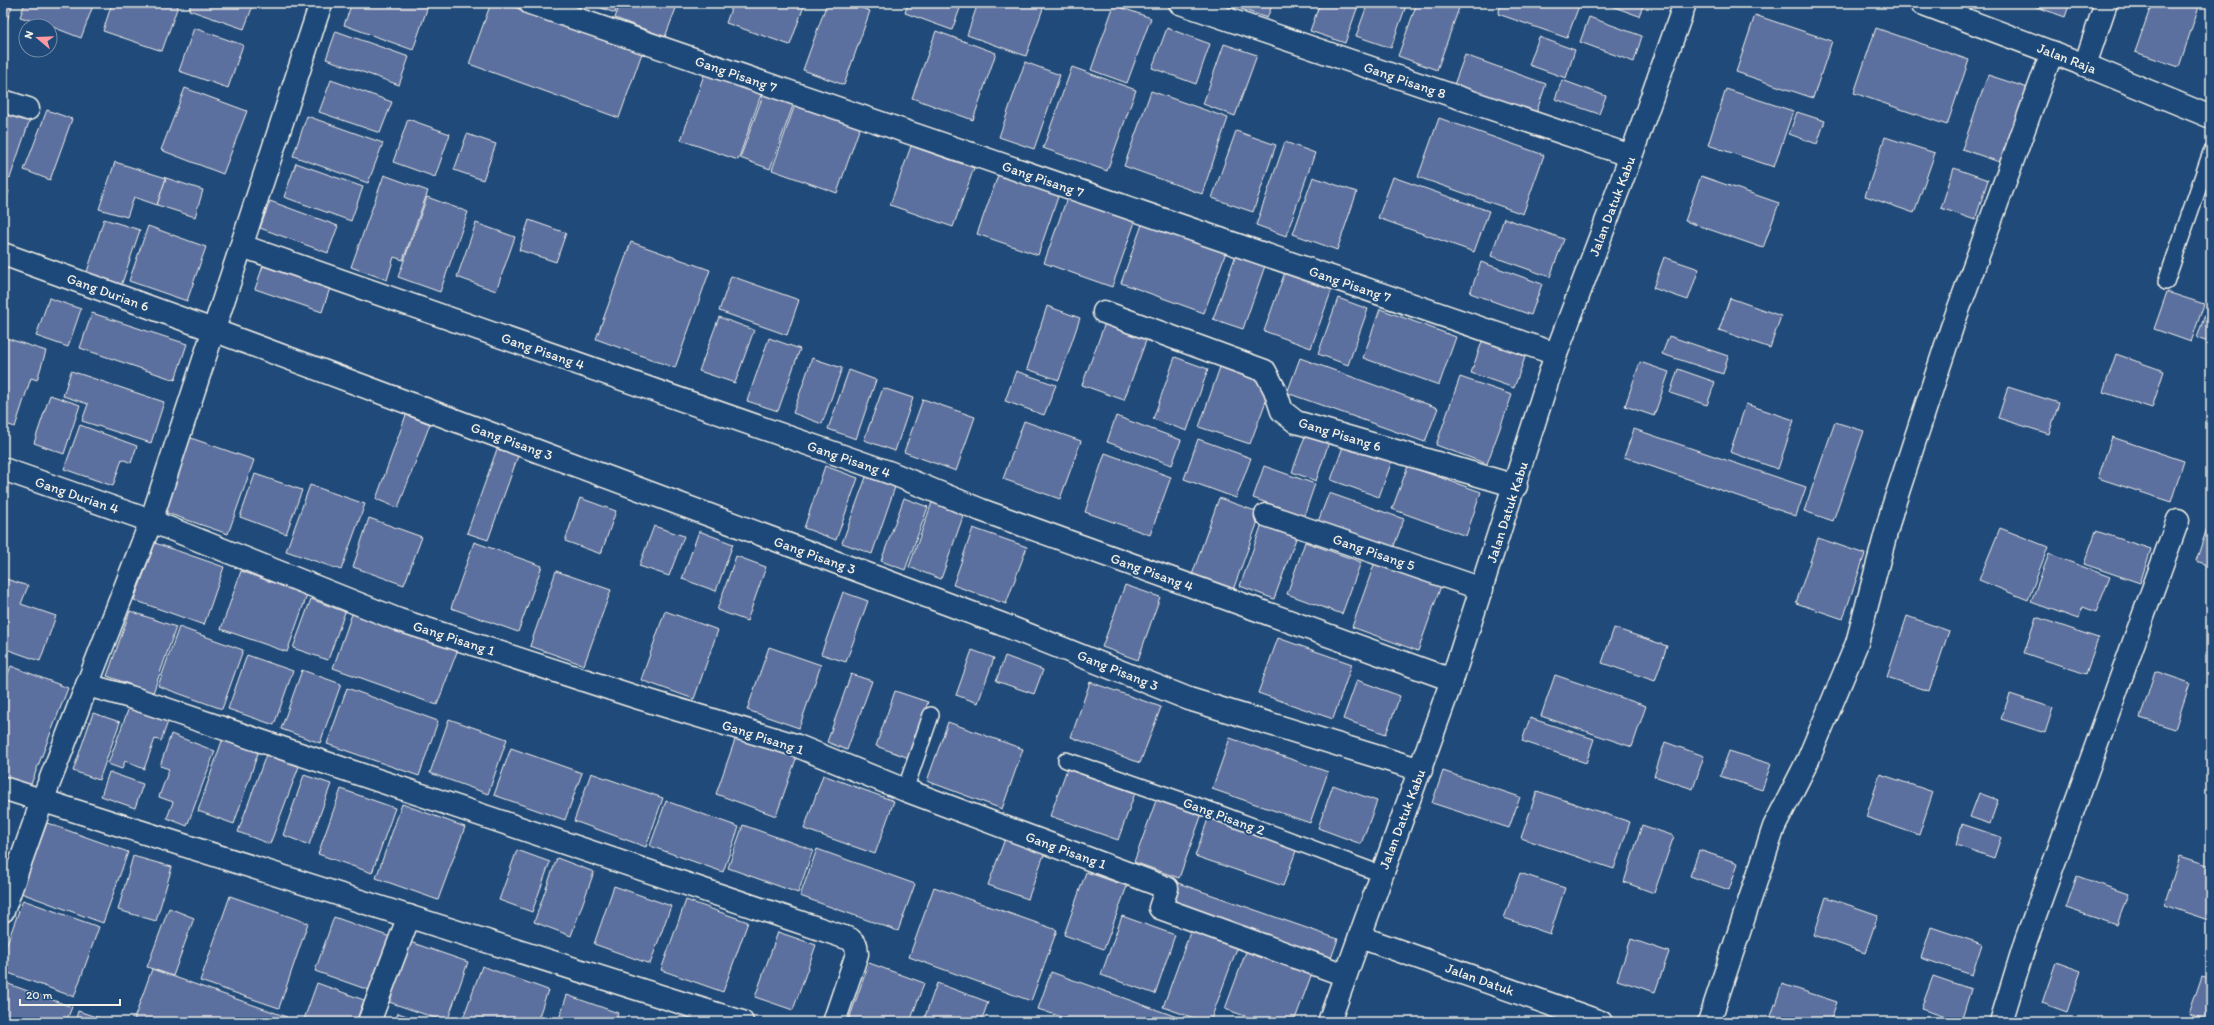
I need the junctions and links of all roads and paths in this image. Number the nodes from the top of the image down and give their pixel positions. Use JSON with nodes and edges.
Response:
{"nodes":[{"id":1,"x":321,"y":3,"type":"edge"},
{"id":2,"x":530,"y":3,"type":"edge"},
{"id":3,"x":1180,"y":3,"type":"edge"},
{"id":4,"x":1685,"y":3,"type":"edge"},
{"id":5,"x":1921,"y":3,"type":"edge"},
{"id":6,"x":2106,"y":3,"type":"edge"},
{"id":7,"x":2052,"y":52,"type":"junction"},
{"id":8,"x":2085,"y":64,"type":"junction"},
{"id":9,"x":3,"y":101,"type":"edge"},
{"id":10,"x":28,"y":109,"type":"dead end"},
{"id":11,"x":2211,"y":117,"type":"edge"},
{"id":12,"x":2211,"y":152,"type":"edge"},
{"id":13,"x":1631,"y":156,"type":"junction"},
{"id":14,"x":242,"y":246,"type":"junction"},
{"id":15,"x":3,"y":254,"type":"edge"},
{"id":16,"x":2166,"y":282,"type":"dead end"},
{"id":17,"x":1104,"y":312,"type":"dead end"},
{"id":18,"x":212,"y":330,"type":"junction"},
{"id":19,"x":1556,"y":354,"type":"junction"},
{"id":20,"x":3,"y":469,"type":"edge"},
{"id":21,"x":1516,"y":486,"type":"junction"},
{"id":22,"x":1266,"y":514,"type":"dead end"},
{"id":23,"x":2178,"y":520,"type":"dead end"},
{"id":24,"x":151,"y":521,"type":"junction"},
{"id":25,"x":1482,"y":589,"type":"junction"},
{"id":26,"x":1452,"y":680,"type":"junction"},
{"id":27,"x":87,"y":685,"type":"junction"},
{"id":28,"x":931,"y":715,"type":"dead end"},
{"id":29,"x":1066,"y":760,"type":"dead end"},
{"id":30,"x":1421,"y":770,"type":"junction"},
{"id":31,"x":3,"y":788,"type":"edge"},
{"id":32,"x":905,"y":790,"type":"junction"},
{"id":33,"x":42,"y":801,"type":"junction"},
{"id":34,"x":1381,"y":874,"type":"junction"},
{"id":35,"x":3,"y":911,"type":"edge"},
{"id":36,"x":409,"y":916,"type":"junction"},
{"id":37,"x":1360,"y":936,"type":"junction"},
{"id":38,"x":1345,"y":975,"type":"junction"},
{"id":39,"x":369,"y":1022,"type":"edge"},
{"id":40,"x":742,"y":1022,"type":"edge"},
{"id":41,"x":834,"y":1022,"type":"edge"},
{"id":42,"x":1329,"y":1022,"type":"edge"},
{"id":43,"x":1601,"y":1022,"type":"edge"},
{"id":44,"x":1709,"y":1022,"type":"edge"},
{"id":45,"x":2001,"y":1022,"type":"edge"}],
"edges":[{"from":1,"to":14,"type":"street"},
{"from":2,"to":19,"type":"street","name":"Gang Pisang 7"},
{"from":3,"to":13,"type":"street","name":"Gang Pisang 8"},
{"from":4,"to":13,"type":"street","name":"Jalan Datuk Kabu"},
{"from":5,"to":7,"type":"street","name":"Jalan Raja"},
{"from":6,"to":8,"type":"street"},
{"from":7,"to":8,"type":"street","name":"Jalan Raja"},
{"from":7,"to":44,"type":"street"},
{"from":8,"to":11,"type":"street","name":"Jalan Raja"},
{"from":9,"to":10,"type":"street"},
{"from":12,"to":16,"type":"lane"},
{"from":13,"to":19,"type":"street","name":"Jalan Datuk Kabu"},
{"from":14,"to":18,"type":"street"},
{"from":14,"to":26,"type":"street","name":"Gang Pisang 4"},
{"from":15,"to":18,"type":"street","name":"Gang Durian 6"},
{"from":17,"to":21,"type":"street","name":"Gang Pisang 6"},
{"from":18,"to":24,"type":"street"},
{"from":18,"to":30,"type":"street","name":"Gang Pisang 3"},
{"from":19,"to":21,"type":"street","name":"Jalan Datuk Kabu"},
{"from":20,"to":24,"type":"street","name":"Gang Durian 4"},
{"from":21,"to":25,"type":"street","name":"Jalan Datuk Kabu"},
{"from":22,"to":25,"type":"street","name":"Gang Pisang 5"},
{"from":23,"to":45,"type":"street"},
{"from":24,"to":27,"type":"street"},
{"from":24,"to":32,"type":"street","name":"Gang Pisang 1"},
{"from":25,"to":26,"type":"street","name":"Jalan Datuk Kabu"},
{"from":26,"to":30,"type":"street","name":"Jalan Datuk Kabu"},
{"from":27,"to":33,"type":"street"},
{"from":27,"to":41,"type":"street"},
{"from":28,"to":32,"type":"lane"},
{"from":29,"to":34,"type":"lane","name":"Gang Pisang 2"},
{"from":30,"to":34,"type":"street","name":"Jalan Datuk Kabu"},
{"from":31,"to":33,"type":"street"},
{"from":32,"to":38,"type":"street","name":"Gang Pisang 1"},
{"from":33,"to":35,"type":"street"},
{"from":33,"to":36,"type":"street"},
{"from":34,"to":37,"type":"street","name":"Jalan Datuk Kabu"},
{"from":36,"to":39,"type":"street"},
{"from":36,"to":40,"type":"street"},
{"from":37,"to":38,"type":"street","name":"Jalan Datuk Kabu"},
{"from":37,"to":43,"type":"street","name":"Jalan Datuk"},
{"from":38,"to":42,"type":"street","name":"Jalan Datuk Kabu"}]}
